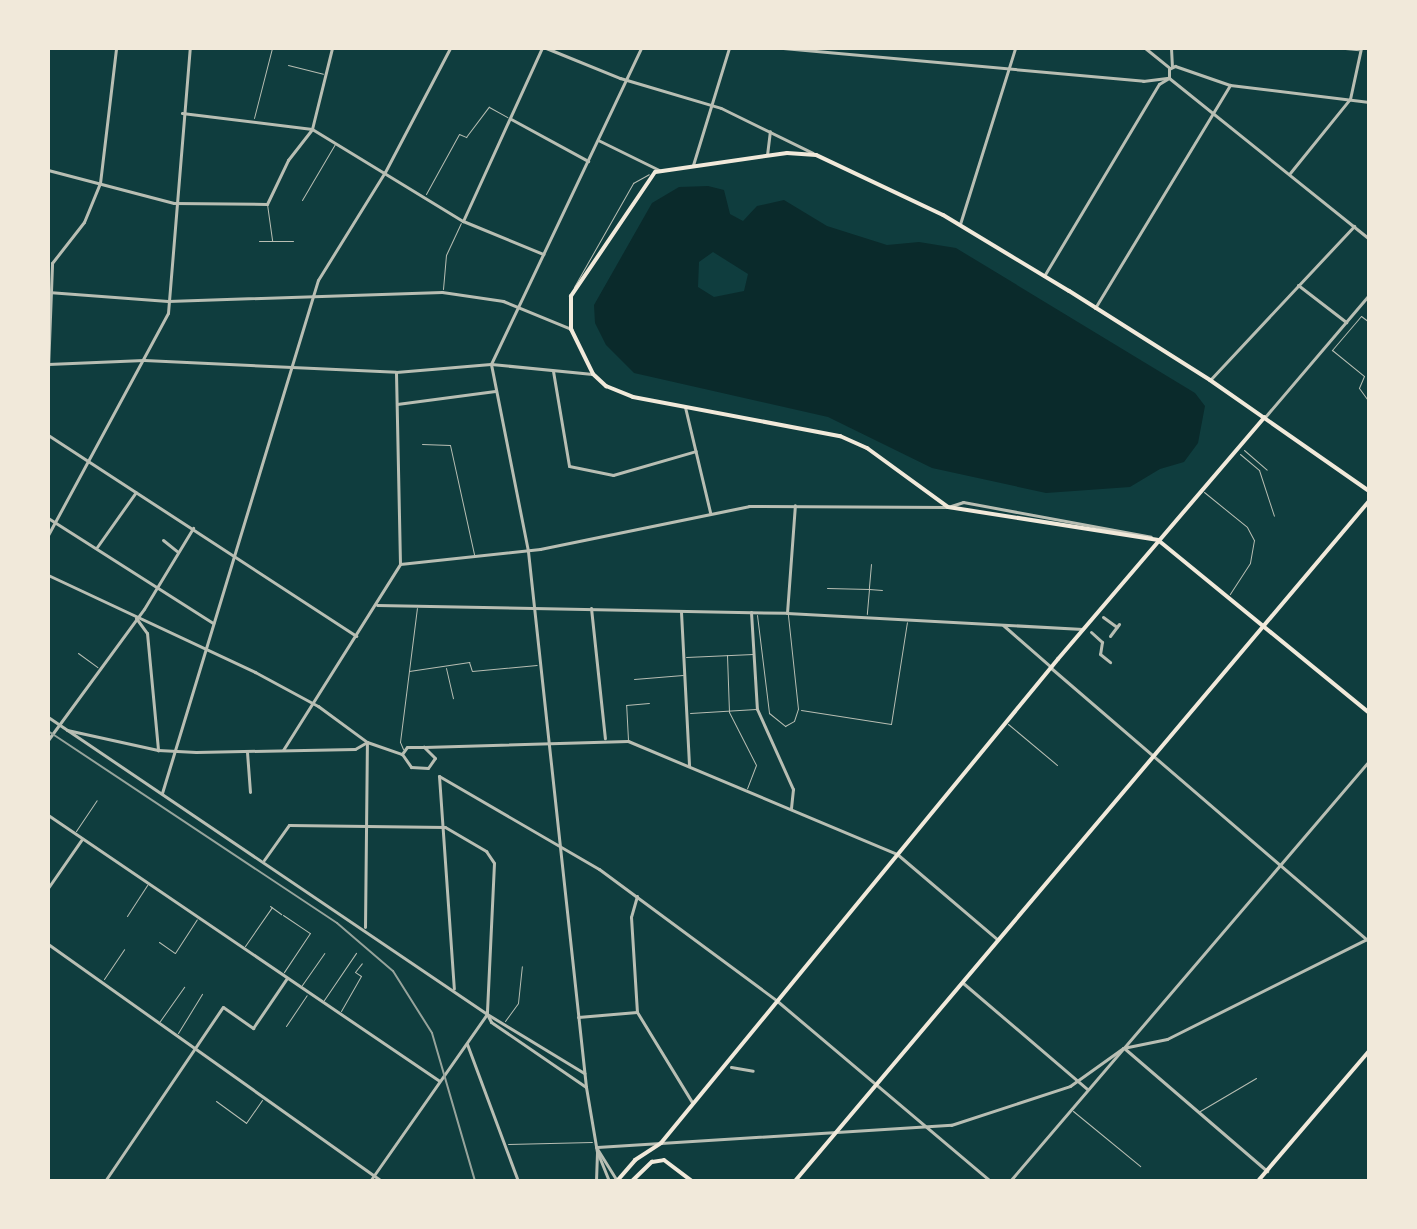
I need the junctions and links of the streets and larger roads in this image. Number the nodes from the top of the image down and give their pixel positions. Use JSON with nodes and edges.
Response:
{"nodes":[{"id":1,"x":116,"y":48,"type":"edge"},
{"id":2,"x":190,"y":48,"type":"edge"},
{"id":3,"x":332,"y":48,"type":"edge"},
{"id":4,"x":441,"y":48,"type":"edge"},
{"id":5,"x":544,"y":48,"type":"edge"},
{"id":6,"x":641,"y":48,"type":"edge"},
{"id":7,"x":729,"y":48,"type":"edge"},
{"id":8,"x":783,"y":48,"type":"edge"},
{"id":9,"x":1015,"y":48,"type":"edge"},
{"id":10,"x":1145,"y":48,"type":"edge"},
{"id":11,"x":1171,"y":48,"type":"edge"},
{"id":12,"x":1361,"y":49,"type":"edge"},
{"id":13,"x":449,"y":50,"type":"edge"},
{"id":14,"x":1009,"y":66,"type":"junction"},
{"id":15,"x":1171,"y":67,"type":"junction"},
{"id":16,"x":1181,"y":69,"type":"junction"},
{"id":17,"x":1169,"y":78,"type":"junction"},
{"id":18,"x":626,"y":80,"type":"junction"},
{"id":19,"x":1175,"y":80,"type":"junction"},
{"id":20,"x":1230,"y":85,"type":"junction"},
{"id":21,"x":1350,"y":99,"type":"junction"},
{"id":22,"x":1369,"y":102,"type":"edge"},
{"id":23,"x":708,"y":105,"type":"junction"},
{"id":24,"x":1215,"y":111,"type":"junction"},
{"id":25,"x":182,"y":113,"type":"junction"},
{"id":26,"x":511,"y":119,"type":"junction"},
{"id":27,"x":312,"y":129,"type":"junction"},
{"id":28,"x":770,"y":131,"type":"junction"},
{"id":29,"x":598,"y":140,"type":"junction"},
{"id":30,"x":816,"y":155,"type":"junction"},
{"id":31,"x":766,"y":156,"type":"junction"},
{"id":32,"x":588,"y":161,"type":"junction"},
{"id":33,"x":693,"y":165,"type":"junction"},
{"id":34,"x":48,"y":170,"type":"edge"},
{"id":35,"x":660,"y":170,"type":"junction"},
{"id":36,"x":385,"y":172,"type":"junction"},
{"id":37,"x":1290,"y":173,"type":"junction"},
{"id":38,"x":100,"y":183,"type":"junction"},
{"id":39,"x":174,"y":203,"type":"junction"},
{"id":40,"x":463,"y":221,"type":"junction"},
{"id":41,"x":959,"y":225,"type":"junction"},
{"id":42,"x":1354,"y":226,"type":"junction"},
{"id":43,"x":1369,"y":239,"type":"edge"},
{"id":44,"x":543,"y":254,"type":"junction"},
{"id":45,"x":1044,"y":276,"type":"junction"},
{"id":46,"x":1298,"y":285,"type":"junction"},
{"id":47,"x":48,"y":292,"type":"edge"},
{"id":48,"x":316,"y":293,"type":"junction"},
{"id":49,"x":1369,"y":295,"type":"edge"},
{"id":50,"x":168,"y":301,"type":"junction"},
{"id":51,"x":518,"y":306,"type":"junction"},
{"id":52,"x":1095,"y":308,"type":"junction"},
{"id":53,"x":1346,"y":323,"type":"junction"},
{"id":54,"x":571,"y":329,"type":"junction"},
{"id":55,"x":144,"y":360,"type":"junction"},
{"id":56,"x":491,"y":364,"type":"junction"},
{"id":57,"x":295,"y":365,"type":"junction"},
{"id":58,"x":49,"y":366,"type":"edge"},
{"id":59,"x":553,"y":371,"type":"junction"},
{"id":60,"x":396,"y":372,"type":"junction"},
{"id":61,"x":593,"y":374,"type":"junction"},
{"id":62,"x":1210,"y":380,"type":"junction"},
{"id":63,"x":495,"y":391,"type":"junction"},
{"id":64,"x":397,"y":404,"type":"junction"},
{"id":65,"x":685,"y":407,"type":"junction"},
{"id":66,"x":1265,"y":417,"type":"junction"},
{"id":67,"x":48,"y":435,"type":"edge"},
{"id":68,"x":696,"y":451,"type":"junction"},
{"id":69,"x":91,"y":462,"type":"junction"},
{"id":70,"x":1369,"y":491,"type":"edge"},
{"id":71,"x":136,"y":492,"type":"junction"},
{"id":72,"x":1369,"y":501,"type":"edge"},
{"id":73,"x":795,"y":505,"type":"junction"},
{"id":74,"x":948,"y":507,"type":"junction"},
{"id":75,"x":710,"y":512,"type":"junction"},
{"id":76,"x":48,"y":518,"type":"edge"},
{"id":77,"x":57,"y":520,"type":"junction"},
{"id":78,"x":193,"y":528,"type":"junction"},
{"id":79,"x":48,"y":535,"type":"edge"},
{"id":80,"x":163,"y":540,"type":"dead end"},
{"id":81,"x":1158,"y":540,"type":"junction"},
{"id":82,"x":97,"y":547,"type":"junction"},
{"id":83,"x":528,"y":551,"type":"junction"},
{"id":84,"x":178,"y":552,"type":"junction"},
{"id":85,"x":237,"y":557,"type":"junction"},
{"id":86,"x":400,"y":564,"type":"junction"},
{"id":87,"x":48,"y":575,"type":"edge"},
{"id":88,"x":158,"y":587,"type":"junction"},
{"id":89,"x":377,"y":605,"type":"junction"},
{"id":90,"x":535,"y":606,"type":"junction"},
{"id":91,"x":591,"y":608,"type":"junction"},
{"id":92,"x":681,"y":612,"type":"junction"},
{"id":93,"x":751,"y":612,"type":"junction"},
{"id":94,"x":787,"y":613,"type":"junction"},
{"id":95,"x":1103,"y":617,"type":"dead end"},
{"id":96,"x":136,"y":618,"type":"junction"},
{"id":97,"x":215,"y":624,"type":"junction"},
{"id":98,"x":1003,"y":625,"type":"junction"},
{"id":99,"x":1265,"y":625,"type":"junction"},
{"id":100,"x":1083,"y":629,"type":"junction"},
{"id":101,"x":1091,"y":632,"type":"dead end"},
{"id":102,"x":356,"y":636,"type":"junction"},
{"id":103,"x":1110,"y":636,"type":"dead end"},
{"id":104,"x":207,"y":649,"type":"junction"},
{"id":105,"x":1110,"y":662,"type":"dead end"},
{"id":106,"x":1051,"y":668,"type":"junction"},
{"id":107,"x":311,"y":702,"type":"junction"},
{"id":108,"x":1369,"y":713,"type":"edge"},
{"id":109,"x":48,"y":717,"type":"edge"},
{"id":110,"x":59,"y":724,"type":"junction"},
{"id":111,"x":67,"y":730,"type":"junction"},
{"id":112,"x":605,"y":738,"type":"junction"},
{"id":113,"x":48,"y":740,"type":"edge"},
{"id":114,"x":548,"y":741,"type":"junction"},
{"id":115,"x":367,"y":742,"type":"junction"},
{"id":116,"x":424,"y":747,"type":"junction"},
{"id":117,"x":158,"y":750,"type":"junction"},
{"id":118,"x":283,"y":750,"type":"junction"},
{"id":119,"x":174,"y":751,"type":"junction"},
{"id":120,"x":247,"y":752,"type":"junction"},
{"id":121,"x":402,"y":752,"type":"junction"},
{"id":122,"x":1155,"y":755,"type":"junction"},
{"id":123,"x":1369,"y":761,"type":"edge"},
{"id":124,"x":689,"y":766,"type":"junction"},
{"id":125,"x":250,"y":792,"type":"dead end"},
{"id":126,"x":162,"y":793,"type":"junction"},
{"id":127,"x":791,"y":809,"type":"junction"},
{"id":128,"x":48,"y":815,"type":"edge"},
{"id":129,"x":365,"y":827,"type":"junction"},
{"id":130,"x":445,"y":827,"type":"junction"},
{"id":131,"x":83,"y":838,"type":"junction"},
{"id":132,"x":561,"y":846,"type":"junction"},
{"id":133,"x":897,"y":854,"type":"junction"},
{"id":134,"x":264,"y":860,"type":"junction"},
{"id":135,"x":1281,"y":864,"type":"junction"},
{"id":136,"x":48,"y":888,"type":"edge"},
{"id":137,"x":637,"y":896,"type":"junction"},
{"id":138,"x":365,"y":927,"type":"junction"},
{"id":139,"x":997,"y":939,"type":"junction"},
{"id":140,"x":1368,"y":940,"type":"edge"},
{"id":141,"x":48,"y":944,"type":"edge"},
{"id":142,"x":287,"y":978,"type":"junction"},
{"id":143,"x":963,"y":983,"type":"junction"},
{"id":144,"x":454,"y":988,"type":"junction"},
{"id":145,"x":776,"y":1000,"type":"junction"},
{"id":146,"x":637,"y":1012,"type":"junction"},
{"id":147,"x":487,"y":1014,"type":"junction"},
{"id":148,"x":578,"y":1017,"type":"junction"},
{"id":149,"x":467,"y":1044,"type":"junction"},
{"id":150,"x":1123,"y":1048,"type":"junction"},
{"id":151,"x":195,"y":1049,"type":"junction"},
{"id":152,"x":1368,"y":1055,"type":"edge"},
{"id":153,"x":731,"y":1067,"type":"dead end"},
{"id":154,"x":753,"y":1071,"type":"dead end"},
{"id":155,"x":584,"y":1073,"type":"junction"},
{"id":156,"x":439,"y":1081,"type":"junction"},
{"id":157,"x":1077,"y":1081,"type":"junction"},
{"id":158,"x":877,"y":1084,"type":"junction"},
{"id":159,"x":586,"y":1087,"type":"junction"},
{"id":160,"x":1087,"y":1089,"type":"junction"},
{"id":161,"x":692,"y":1102,"type":"junction"},
{"id":162,"x":930,"y":1127,"type":"junction"},
{"id":163,"x":837,"y":1131,"type":"junction"},
{"id":164,"x":661,"y":1143,"type":"junction"},
{"id":165,"x":596,"y":1147,"type":"junction"},
{"id":166,"x":641,"y":1171,"type":"junction"},
{"id":167,"x":1267,"y":1171,"type":"junction"},
{"id":168,"x":374,"y":1176,"type":"junction"},
{"id":169,"x":105,"y":1181,"type":"edge"},
{"id":170,"x":370,"y":1181,"type":"edge"},
{"id":171,"x":382,"y":1181,"type":"edge"},
{"id":172,"x":518,"y":1181,"type":"edge"},
{"id":173,"x":596,"y":1181,"type":"edge"},
{"id":174,"x":609,"y":1181,"type":"edge"},
{"id":175,"x":617,"y":1181,"type":"edge"},
{"id":176,"x":632,"y":1181,"type":"edge"},
{"id":177,"x":639,"y":1181,"type":"edge"},
{"id":178,"x":692,"y":1181,"type":"edge"},
{"id":179,"x":795,"y":1181,"type":"edge"},
{"id":180,"x":990,"y":1181,"type":"edge"},
{"id":181,"x":1010,"y":1181,"type":"edge"},
{"id":182,"x":1258,"y":1181,"type":"edge"}],
"edges":[{"from":1,"to":38,"type":"street"},
{"from":2,"to":25,"type":"street"},
{"from":3,"to":27,"type":"street"},
{"from":4,"to":13,"type":"street"},
{"from":5,"to":18,"type":"street"},
{"from":5,"to":26,"type":"street"},
{"from":6,"to":18,"type":"street"},
{"from":7,"to":23,"type":"street"},
{"from":8,"to":14,"type":"street"},
{"from":9,"to":14,"type":"street"},
{"from":10,"to":15,"type":"street"},
{"from":11,"to":15,"type":"street"},
{"from":12,"to":21,"type":"street"},
{"from":13,"to":36,"type":"street"},
{"from":14,"to":17,"type":"street"},
{"from":14,"to":41,"type":"street"},
{"from":15,"to":16,"type":"street"},
{"from":15,"to":17,"type":"street"},
{"from":16,"to":19,"type":"street"},
{"from":16,"to":20,"type":"street"},
{"from":17,"to":19,"type":"street"},
{"from":17,"to":45,"type":"street"},
{"from":18,"to":23,"type":"street"},
{"from":18,"to":29,"type":"street"},
{"from":19,"to":24,"type":"street"},
{"from":20,"to":21,"type":"street"},
{"from":20,"to":24,"type":"street"},
{"from":21,"to":22,"type":"street"},
{"from":21,"to":37,"type":"street"},
{"from":23,"to":28,"type":"street"},
{"from":23,"to":33,"type":"street"},
{"from":24,"to":37,"type":"street"},
{"from":24,"to":52,"type":"street"},
{"from":25,"to":27,"type":"street"},
{"from":25,"to":39,"type":"street"},
{"from":26,"to":32,"type":"street"},
{"from":26,"to":40,"type":"street"},
{"from":27,"to":36,"type":"street"},
{"from":27,"to":39,"type":"street"},
{"from":28,"to":30,"type":"street"},
{"from":28,"to":31,"type":"street"},
{"from":29,"to":32,"type":"street"},
{"from":29,"to":35,"type":"street"},
{"from":30,"to":31,"type":"main road"},
{"from":30,"to":41,"type":"main road"},
{"from":31,"to":33,"type":"main road"},
{"from":32,"to":44,"type":"street"},
{"from":33,"to":35,"type":"main road"},
{"from":34,"to":38,"type":"street"},
{"from":35,"to":54,"type":"main road"},
{"from":36,"to":40,"type":"street"},
{"from":36,"to":48,"type":"street"},
{"from":37,"to":42,"type":"street"},
{"from":38,"to":39,"type":"street"},
{"from":38,"to":47,"type":"street"},
{"from":39,"to":50,"type":"street"},
{"from":40,"to":44,"type":"street"},
{"from":41,"to":45,"type":"main road"},
{"from":42,"to":43,"type":"street"},
{"from":42,"to":46,"type":"street"},
{"from":44,"to":51,"type":"street"},
{"from":45,"to":52,"type":"main road"},
{"from":46,"to":53,"type":"street"},
{"from":46,"to":62,"type":"street"},
{"from":47,"to":50,"type":"street"},
{"from":47,"to":58,"type":"street"},
{"from":48,"to":50,"type":"street"},
{"from":48,"to":51,"type":"street"},
{"from":48,"to":57,"type":"street"},
{"from":49,"to":53,"type":"street"},
{"from":50,"to":55,"type":"street"},
{"from":51,"to":54,"type":"street"},
{"from":51,"to":56,"type":"street"},
{"from":52,"to":62,"type":"main road"},
{"from":53,"to":66,"type":"street"},
{"from":54,"to":61,"type":"main road"},
{"from":55,"to":57,"type":"street"},
{"from":55,"to":58,"type":"street"},
{"from":55,"to":69,"type":"street"},
{"from":56,"to":59,"type":"street"},
{"from":56,"to":60,"type":"street"},
{"from":56,"to":63,"type":"street"},
{"from":57,"to":60,"type":"street"},
{"from":57,"to":85,"type":"street"},
{"from":59,"to":61,"type":"street"},
{"from":59,"to":68,"type":"street"},
{"from":60,"to":64,"type":"street"},
{"from":61,"to":65,"type":"main road"},
{"from":62,"to":66,"type":"main road"},
{"from":63,"to":64,"type":"street"},
{"from":63,"to":83,"type":"street"},
{"from":64,"to":86,"type":"street"},
{"from":65,"to":68,"type":"street"},
{"from":65,"to":74,"type":"main road"},
{"from":66,"to":70,"type":"main road"},
{"from":66,"to":81,"type":"main road"},
{"from":67,"to":69,"type":"street"},
{"from":68,"to":75,"type":"street"},
{"from":69,"to":71,"type":"street"},
{"from":69,"to":77,"type":"street"},
{"from":71,"to":78,"type":"street"},
{"from":71,"to":82,"type":"street"},
{"from":72,"to":99,"type":"main road"},
{"from":73,"to":74,"type":"street"},
{"from":73,"to":75,"type":"street"},
{"from":73,"to":94,"type":"street"},
{"from":74,"to":81,"type":"main road"},
{"from":74,"to":81,"type":"street"},
{"from":75,"to":83,"type":"street"},
{"from":76,"to":77,"type":"street"},
{"from":77,"to":79,"type":"street"},
{"from":77,"to":82,"type":"street"},
{"from":78,"to":84,"type":"street"},
{"from":78,"to":85,"type":"street"},
{"from":80,"to":84,"type":"street"},
{"from":81,"to":99,"type":"main road"},
{"from":81,"to":100,"type":"main road"},
{"from":82,"to":88,"type":"street"},
{"from":83,"to":86,"type":"street"},
{"from":83,"to":90,"type":"street"},
{"from":84,"to":88,"type":"street"},
{"from":85,"to":97,"type":"street"},
{"from":85,"to":102,"type":"street"},
{"from":86,"to":89,"type":"street"},
{"from":87,"to":96,"type":"street"},
{"from":88,"to":96,"type":"street"},
{"from":88,"to":97,"type":"street"},
{"from":89,"to":90,"type":"street"},
{"from":89,"to":102,"type":"street"},
{"from":90,"to":91,"type":"street"},
{"from":90,"to":114,"type":"street"},
{"from":91,"to":92,"type":"street"},
{"from":91,"to":112,"type":"street"},
{"from":92,"to":93,"type":"street"},
{"from":92,"to":124,"type":"street"},
{"from":93,"to":94,"type":"street"},
{"from":93,"to":127,"type":"street"},
{"from":94,"to":98,"type":"street"},
{"from":95,"to":103,"type":"street"},
{"from":96,"to":104,"type":"street"},
{"from":96,"to":110,"type":"street"},
{"from":96,"to":117,"type":"street"},
{"from":97,"to":104,"type":"street"},
{"from":98,"to":100,"type":"street"},
{"from":98,"to":106,"type":"street"},
{"from":99,"to":108,"type":"main road"},
{"from":99,"to":122,"type":"main road"},
{"from":100,"to":106,"type":"main road"},
{"from":101,"to":105,"type":"street"},
{"from":102,"to":107,"type":"street"},
{"from":104,"to":107,"type":"street"},
{"from":104,"to":119,"type":"street"},
{"from":106,"to":122,"type":"street"},
{"from":106,"to":133,"type":"main road"},
{"from":107,"to":115,"type":"street"},
{"from":107,"to":118,"type":"street"},
{"from":109,"to":110,"type":"street"},
{"from":110,"to":111,"type":"street"},
{"from":110,"to":113,"type":"street"},
{"from":111,"to":117,"type":"street"},
{"from":111,"to":126,"type":"street"},
{"from":112,"to":114,"type":"street"},
{"from":112,"to":124,"type":"street"},
{"from":114,"to":116,"type":"street"},
{"from":114,"to":132,"type":"street"},
{"from":115,"to":118,"type":"street"},
{"from":115,"to":121,"type":"street"},
{"from":115,"to":129,"type":"street"},
{"from":116,"to":121,"type":"street"},
{"from":116,"to":121,"type":"street"},
{"from":117,"to":119,"type":"street"},
{"from":118,"to":120,"type":"street"},
{"from":119,"to":120,"type":"street"},
{"from":119,"to":126,"type":"street"},
{"from":120,"to":125,"type":"street"},
{"from":122,"to":135,"type":"street"},
{"from":122,"to":139,"type":"main road"},
{"from":123,"to":135,"type":"street"},
{"from":124,"to":127,"type":"street"},
{"from":126,"to":134,"type":"street"},
{"from":127,"to":133,"type":"street"},
{"from":128,"to":131,"type":"street"},
{"from":129,"to":130,"type":"street"},
{"from":129,"to":134,"type":"street"},
{"from":129,"to":138,"type":"street"},
{"from":130,"to":132,"type":"street"},
{"from":130,"to":144,"type":"street"},
{"from":130,"to":147,"type":"street"},
{"from":131,"to":136,"type":"street"},
{"from":131,"to":142,"type":"street"},
{"from":132,"to":137,"type":"street"},
{"from":132,"to":148,"type":"street"},
{"from":133,"to":139,"type":"street"},
{"from":133,"to":145,"type":"main road"},
{"from":134,"to":138,"type":"street"},
{"from":135,"to":140,"type":"street"},
{"from":135,"to":150,"type":"street"},
{"from":137,"to":145,"type":"street"},
{"from":137,"to":146,"type":"street"},
{"from":138,"to":144,"type":"street"},
{"from":139,"to":143,"type":"main road"},
{"from":140,"to":150,"type":"street"},
{"from":141,"to":151,"type":"street"},
{"from":142,"to":151,"type":"street"},
{"from":142,"to":156,"type":"street"},
{"from":143,"to":157,"type":"street"},
{"from":143,"to":158,"type":"main road"},
{"from":144,"to":147,"type":"street"},
{"from":145,"to":158,"type":"street"},
{"from":145,"to":161,"type":"main road"},
{"from":146,"to":148,"type":"street"},
{"from":146,"to":161,"type":"street"},
{"from":147,"to":149,"type":"street"},
{"from":147,"to":155,"type":"street"},
{"from":147,"to":159,"type":"street"},
{"from":148,"to":155,"type":"street"},
{"from":149,"to":156,"type":"street"},
{"from":149,"to":172,"type":"street"},
{"from":150,"to":157,"type":"street"},
{"from":150,"to":160,"type":"street"},
{"from":150,"to":167,"type":"street"},
{"from":151,"to":168,"type":"street"},
{"from":151,"to":169,"type":"street"},
{"from":152,"to":167,"type":"main road"},
{"from":153,"to":154,"type":"street"},
{"from":155,"to":159,"type":"street"},
{"from":156,"to":168,"type":"street"},
{"from":157,"to":160,"type":"street"},
{"from":157,"to":162,"type":"street"},
{"from":158,"to":162,"type":"street"},
{"from":158,"to":163,"type":"main road"},
{"from":159,"to":165,"type":"street"},
{"from":160,"to":181,"type":"street"},
{"from":161,"to":164,"type":"main road"},
{"from":162,"to":163,"type":"street"},
{"from":162,"to":180,"type":"street"},
{"from":163,"to":164,"type":"street"},
{"from":163,"to":179,"type":"main road"},
{"from":164,"to":165,"type":"street"},
{"from":164,"to":175,"type":"main road"},
{"from":165,"to":173,"type":"street"},
{"from":165,"to":174,"type":"street"},
{"from":165,"to":175,"type":"street"},
{"from":166,"to":176,"type":"main road"},
{"from":166,"to":177,"type":"street"},
{"from":166,"to":178,"type":"main road"},
{"from":167,"to":182,"type":"main road"},
{"from":168,"to":170,"type":"street"},
{"from":168,"to":171,"type":"street"}]}
